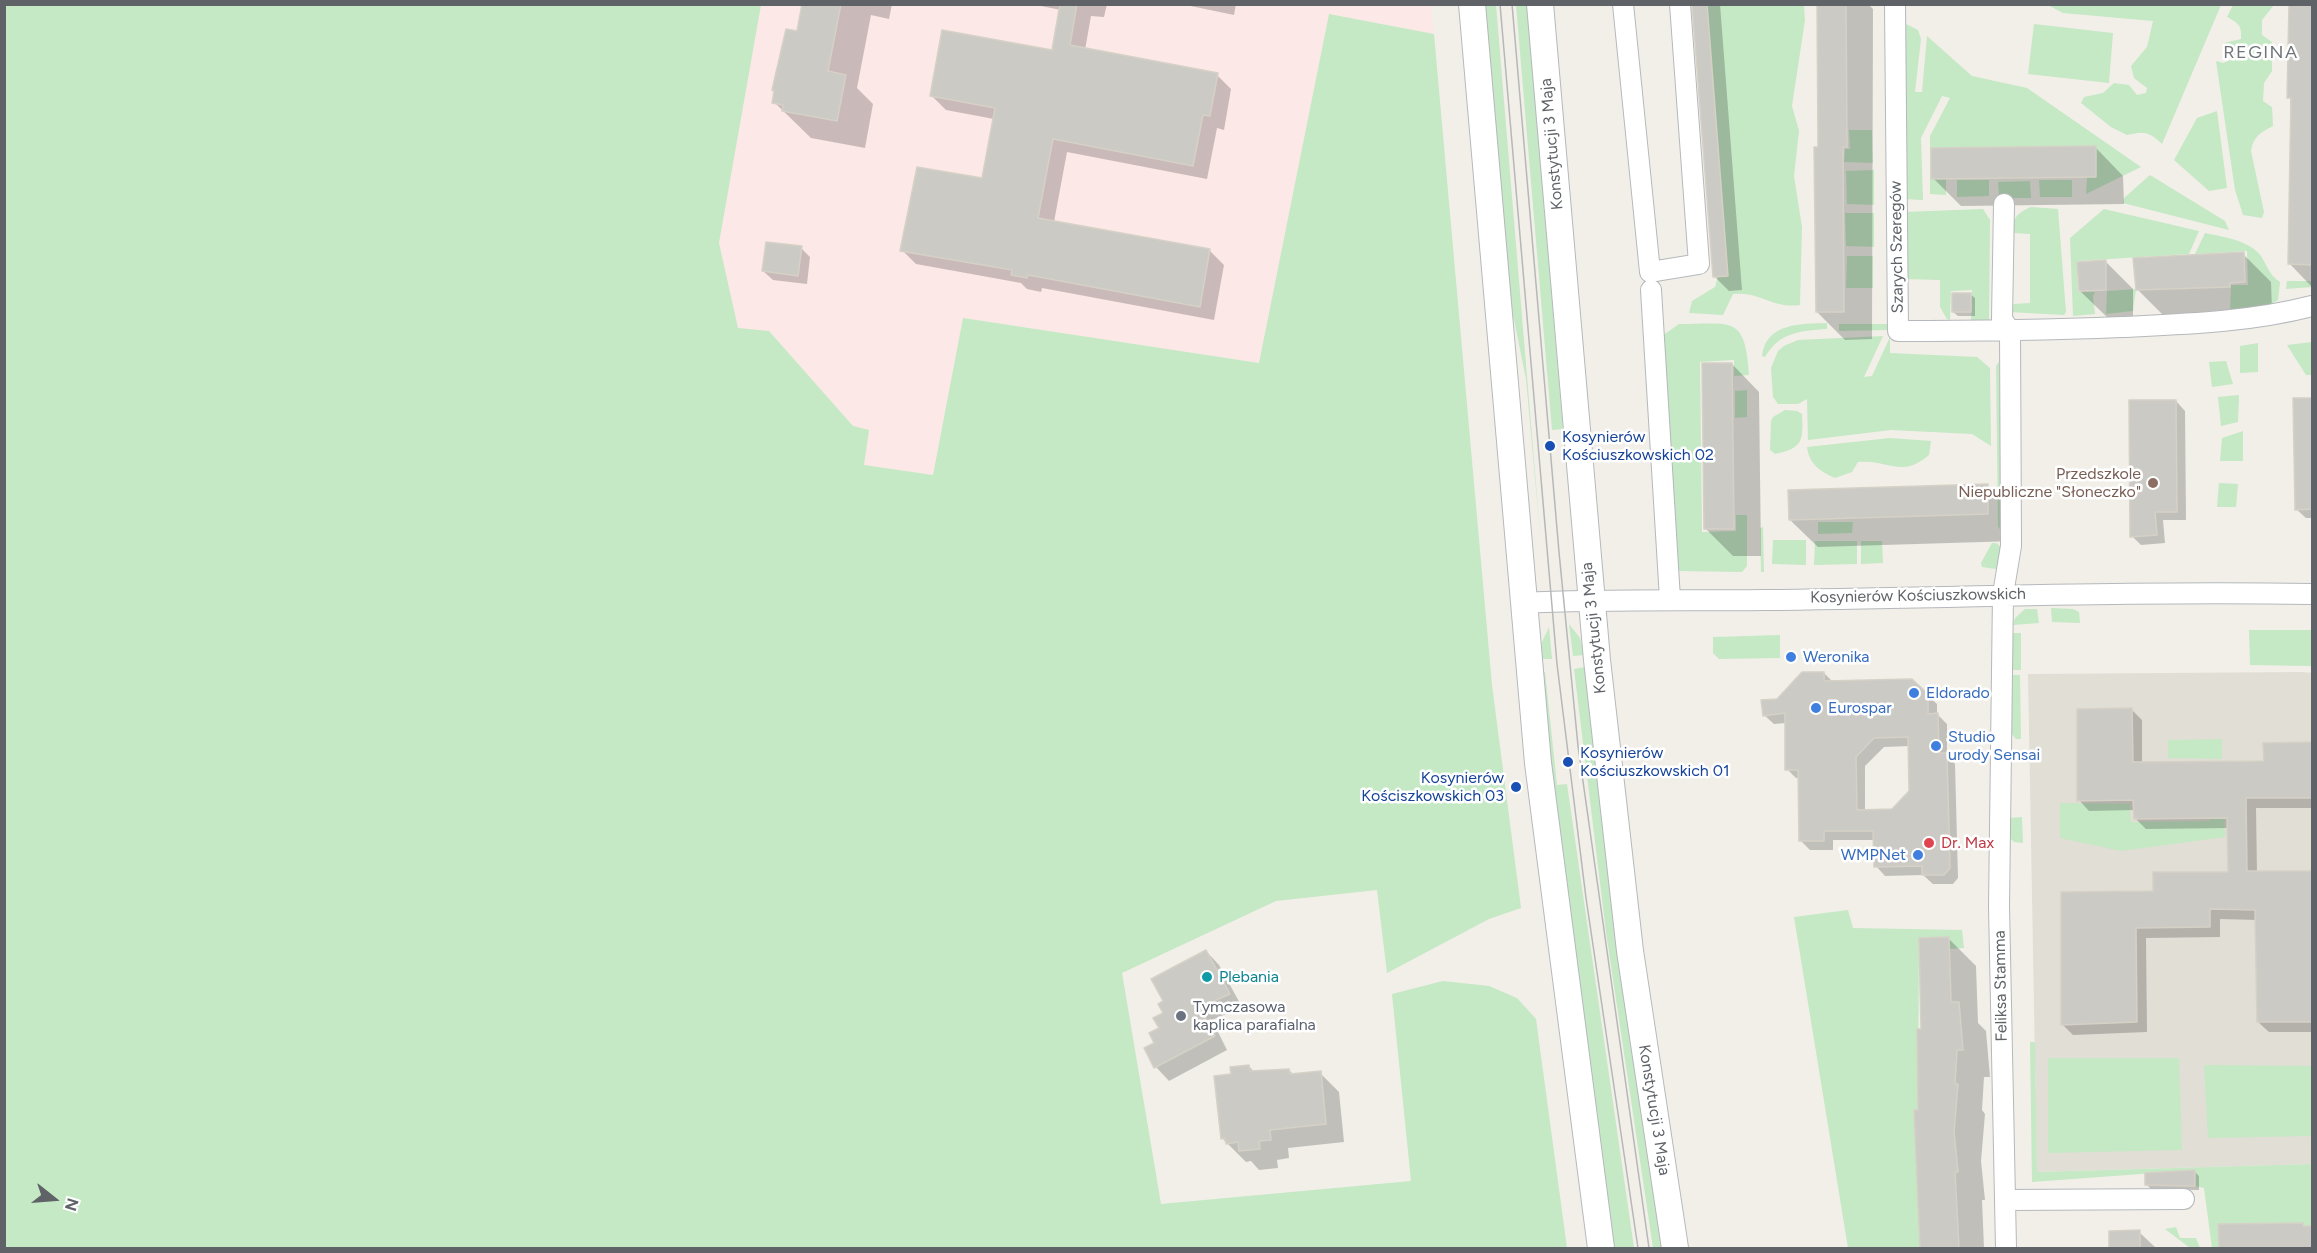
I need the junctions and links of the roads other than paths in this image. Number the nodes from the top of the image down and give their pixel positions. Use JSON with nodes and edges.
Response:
{"nodes":[{"id":1,"x":1472,"y":4,"type":"edge"},
{"id":2,"x":1540,"y":4,"type":"edge"},
{"id":3,"x":1623,"y":4,"type":"edge"},
{"id":4,"x":1680,"y":4,"type":"edge"},
{"id":5,"x":1895,"y":4,"type":"edge"},
{"id":6,"x":2004,"y":204,"type":"dead end"},
{"id":7,"x":1651,"y":290,"type":"dead end"},
{"id":8,"x":2313,"y":306,"type":"edge"},
{"id":9,"x":2010,"y":331,"type":"junction"},
{"id":10,"x":2003,"y":594,"type":"junction"},
{"id":11,"x":2313,"y":594,"type":"edge"},
{"id":12,"x":1670,"y":599,"type":"junction"},
{"id":13,"x":1590,"y":600,"type":"junction"},
{"id":14,"x":1523,"y":603,"type":"junction"},
{"id":15,"x":2184,"y":1199,"type":"dead end"},
{"id":16,"x":2006,"y":1200,"type":"junction"},
{"id":17,"x":1601,"y":1248,"type":"edge"},
{"id":18,"x":1675,"y":1248,"type":"edge"},
{"id":19,"x":2006,"y":1248,"type":"edge"}],
"edges":[{"from":1,"to":14,"type":"street"},
{"from":2,"to":13,"type":"street","name":"Konstytucji 3 Maja"},
{"from":3,"to":4,"type":"street"},
{"from":5,"to":9,"type":"street","name":"Szarych Szeregów"},
{"from":6,"to":9,"type":"street"},
{"from":7,"to":12,"type":"street"},
{"from":8,"to":9,"type":"street"},
{"from":9,"to":10,"type":"street"},
{"from":10,"to":11,"type":"street","name":"Kosynierów Kościuszkowskich"},
{"from":10,"to":12,"type":"street","name":"Kosynierów Kościuszkowskich"},
{"from":10,"to":16,"type":"street","name":"Feliksa Stamma"},
{"from":12,"to":13,"type":"street","name":"Kosynierów Kościuszkowskich"},
{"from":13,"to":14,"type":"street","name":"Kosynierów Kościuszkowskich"},
{"from":13,"to":18,"type":"street","name":"Konstytucji 3 Maja"},
{"from":14,"to":17,"type":"street"},
{"from":15,"to":16,"type":"street"},
{"from":16,"to":19,"type":"street","name":"Feliksa Stamma"}]}
